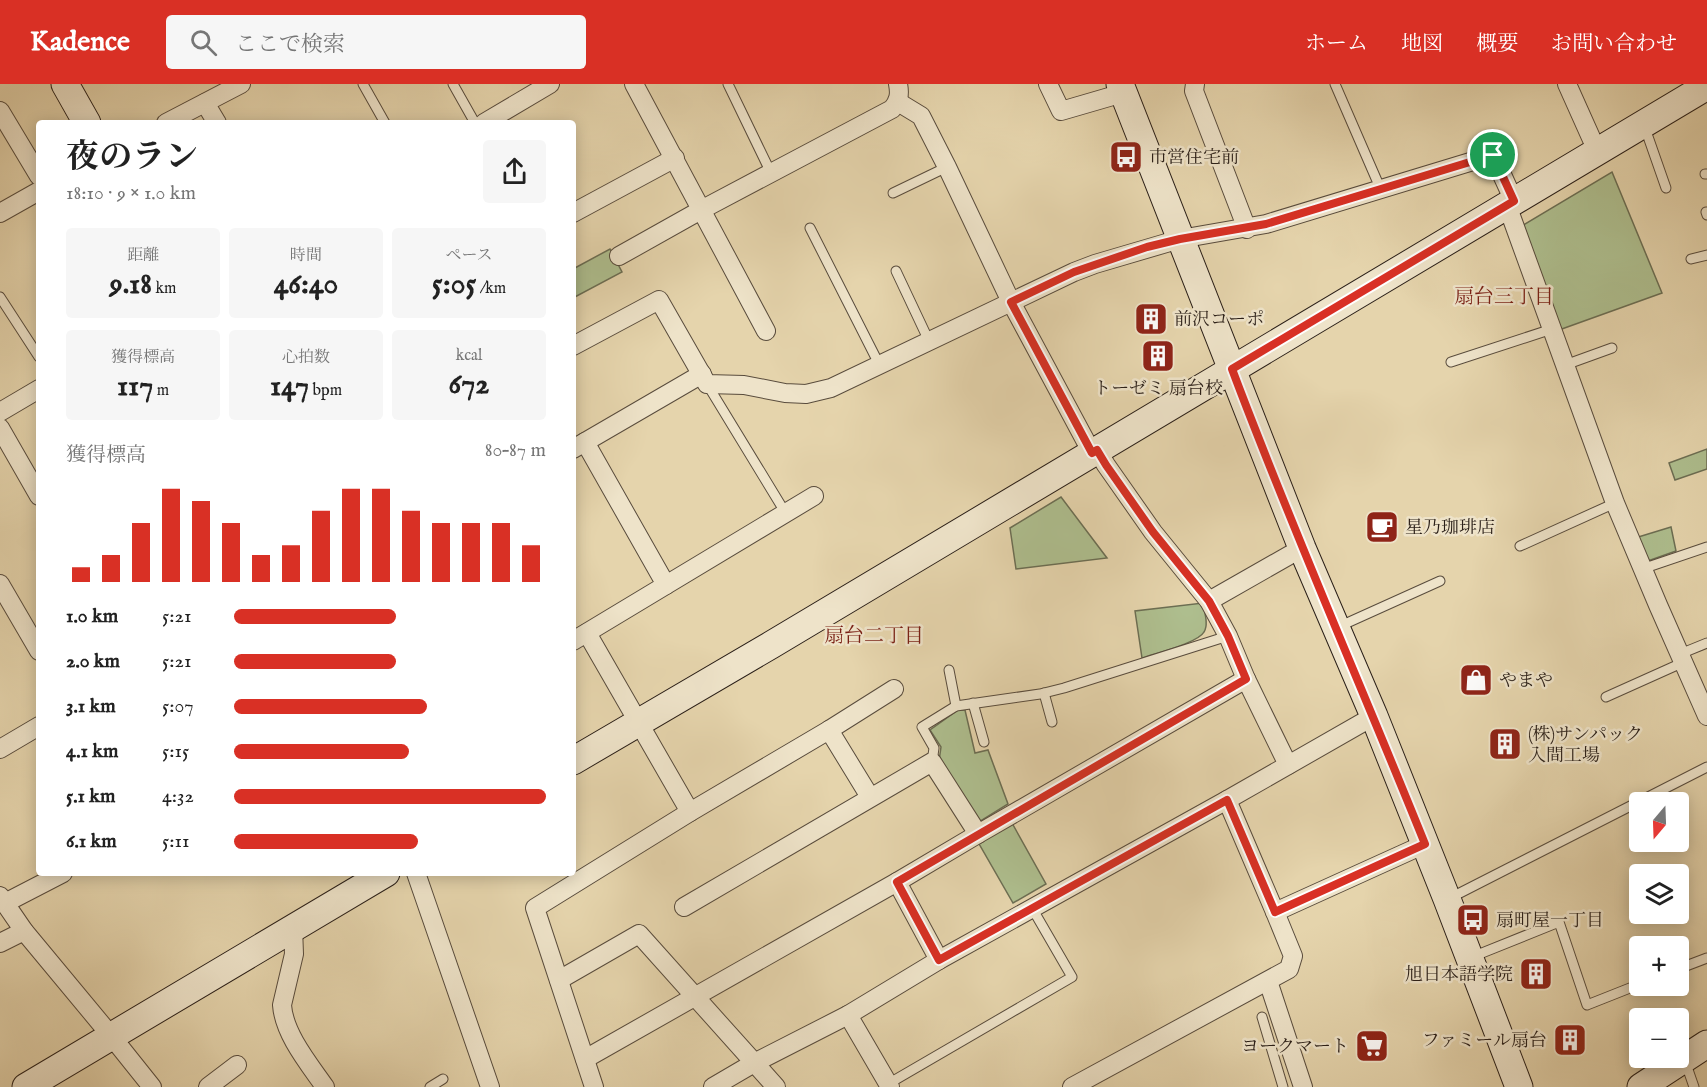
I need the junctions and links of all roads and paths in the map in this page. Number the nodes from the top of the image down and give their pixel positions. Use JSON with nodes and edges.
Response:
{"nodes":[{"id":1,"x":65,"y":84,"type":"edge"},
{"id":2,"x":241,"y":84,"type":"edge"},
{"id":3,"x":363,"y":84,"type":"edge"},
{"id":4,"x":453,"y":84,"type":"edge"},
{"id":5,"x":550,"y":84,"type":"edge"},
{"id":6,"x":634,"y":84,"type":"edge"},
{"id":7,"x":728,"y":84,"type":"edge"},
{"id":8,"x":1048,"y":84,"type":"edge"},
{"id":9,"x":1195,"y":84,"type":"edge"},
{"id":10,"x":1335,"y":84,"type":"edge"},
{"id":11,"x":1567,"y":84,"type":"edge"},
{"id":12,"x":1122,"y":88,"type":"edge"},
{"id":13,"x":1690,"y":90,"type":"edge"},
{"id":14,"x":898,"y":93,"type":"edge"},
{"id":15,"x":205,"y":103,"type":"junction"},
{"id":16,"x":0,"y":111,"type":"edge"},
{"id":17,"x":85,"y":120,"type":"edge"},
{"id":18,"x":172,"y":120,"type":"edge"},
{"id":19,"x":215,"y":120,"type":"edge"},
{"id":20,"x":383,"y":120,"type":"edge"},
{"id":21,"x":473,"y":120,"type":"edge"},
{"id":22,"x":489,"y":120,"type":"edge"},
{"id":23,"x":1644,"y":124,"type":"junction"},
{"id":24,"x":1597,"y":151,"type":"junction"},
{"id":25,"x":675,"y":158,"type":"junction"},
{"id":26,"x":947,"y":166,"type":"junction"},
{"id":27,"x":36,"y":171,"type":"edge"},
{"id":28,"x":771,"y":173,"type":"junction"},
{"id":29,"x":1666,"y":188,"type":"dead end"},
{"id":30,"x":1381,"y":190,"type":"junction"},
{"id":31,"x":36,"y":193,"type":"edge"},
{"id":32,"x":893,"y":193,"type":"dead end"},
{"id":33,"x":1510,"y":203,"type":"junction"},
{"id":34,"x":701,"y":210,"type":"junction"},
{"id":35,"x":576,"y":211,"type":"edge"},
{"id":36,"x":0,"y":213,"type":"edge"},
{"id":37,"x":810,"y":228,"type":"dead end"},
{"id":38,"x":1247,"y":229,"type":"junction"},
{"id":39,"x":1180,"y":239,"type":"junction"},
{"id":40,"x":1707,"y":255,"type":"edge"},
{"id":41,"x":619,"y":256,"type":"dead end"},
{"id":42,"x":1691,"y":259,"type":"dead end"},
{"id":43,"x":896,"y":271,"type":"dead end"},
{"id":44,"x":0,"y":297,"type":"edge"},
{"id":45,"x":1011,"y":302,"type":"junction"},
{"id":46,"x":1552,"y":329,"type":"junction"},
{"id":47,"x":766,"y":330,"type":"dead end"},
{"id":48,"x":929,"y":341,"type":"junction"},
{"id":49,"x":576,"y":344,"type":"edge"},
{"id":50,"x":1611,"y":348,"type":"dead end"},
{"id":51,"x":36,"y":352,"type":"edge"},
{"id":52,"x":1451,"y":362,"type":"dead end"},
{"id":53,"x":879,"y":364,"type":"junction"},
{"id":54,"x":1565,"y":365,"type":"junction"},
{"id":55,"x":1232,"y":369,"type":"junction"},
{"id":56,"x":704,"y":379,"type":"junction"},
{"id":57,"x":36,"y":391,"type":"edge"},
{"id":58,"x":0,"y":412,"type":"edge"},
{"id":59,"x":0,"y":428,"type":"edge"},
{"id":60,"x":579,"y":446,"type":"edge"},
{"id":61,"x":1094,"y":451,"type":"junction"},
{"id":62,"x":36,"y":491,"type":"edge"},
{"id":63,"x":814,"y":496,"type":"dead end"},
{"id":64,"x":1615,"y":503,"type":"junction"},
{"id":65,"x":785,"y":512,"type":"junction"},
{"id":66,"x":1520,"y":546,"type":"dead end"},
{"id":67,"x":1707,"y":547,"type":"edge"},
{"id":68,"x":1302,"y":548,"type":"junction"},
{"id":69,"x":1642,"y":569,"type":"junction"},
{"id":70,"x":1440,"y":581,"type":"dead end"},
{"id":71,"x":0,"y":585,"type":"edge"},
{"id":72,"x":666,"y":585,"type":"junction"},
{"id":73,"x":1209,"y":601,"type":"junction"},
{"id":74,"x":1335,"y":628,"type":"junction"},
{"id":75,"x":1228,"y":636,"type":"junction"},
{"id":76,"x":580,"y":637,"type":"edge"},
{"id":77,"x":1707,"y":643,"type":"edge"},
{"id":78,"x":36,"y":646,"type":"edge"},
{"id":79,"x":1682,"y":658,"type":"junction"},
{"id":80,"x":949,"y":670,"type":"dead end"},
{"id":81,"x":1246,"y":679,"type":"junction"},
{"id":82,"x":894,"y":689,"type":"dead end"},
{"id":83,"x":1044,"y":693,"type":"junction"},
{"id":84,"x":1606,"y":697,"type":"dead end"},
{"id":85,"x":1703,"y":697,"type":"edge"},
{"id":86,"x":973,"y":704,"type":"junction"},
{"id":87,"x":956,"y":705,"type":"junction"},
{"id":88,"x":1374,"y":716,"type":"junction"},
{"id":89,"x":1707,"y":716,"type":"edge"},
{"id":90,"x":638,"y":722,"type":"junction"},
{"id":91,"x":1052,"y":722,"type":"dead end"},
{"id":92,"x":36,"y":728,"type":"edge"},
{"id":93,"x":830,"y":730,"type":"junction"},
{"id":94,"x":984,"y":742,"type":"dead end"},
{"id":95,"x":0,"y":749,"type":"edge"},
{"id":96,"x":576,"y":759,"type":"edge"},
{"id":97,"x":932,"y":762,"type":"junction"},
{"id":98,"x":1288,"y":765,"type":"junction"},
{"id":99,"x":1707,"y":767,"type":"edge"},
{"id":100,"x":870,"y":797,"type":"junction"},
{"id":101,"x":1227,"y":800,"type":"junction"},
{"id":102,"x":690,"y":812,"type":"junction"},
{"id":103,"x":978,"y":834,"type":"junction"},
{"id":104,"x":1425,"y":844,"type":"junction"},
{"id":105,"x":56,"y":876,"type":"edge"},
{"id":106,"x":381,"y":876,"type":"edge"},
{"id":107,"x":417,"y":876,"type":"edge"},
{"id":108,"x":897,"y":882,"type":"junction"},
{"id":109,"x":2,"y":900,"type":"edge"},
{"id":110,"x":1447,"y":900,"type":"junction"},
{"id":111,"x":684,"y":907,"type":"dead end"},
{"id":112,"x":1032,"y":908,"type":"junction"},
{"id":113,"x":1275,"y":912,"type":"junction"},
{"id":114,"x":293,"y":927,"type":"junction"},
{"id":115,"x":24,"y":931,"type":"junction"},
{"id":116,"x":0,"y":943,"type":"edge"},
{"id":117,"x":1470,"y":958,"type":"junction"},
{"id":118,"x":1707,"y":958,"type":"edge"},
{"id":119,"x":939,"y":960,"type":"junction"},
{"id":120,"x":1689,"y":965,"type":"edge"},
{"id":121,"x":559,"y":980,"type":"junction"},
{"id":122,"x":1268,"y":981,"type":"junction"},
{"id":123,"x":1629,"y":988,"type":"edge"},
{"id":124,"x":694,"y":997,"type":"junction"},
{"id":125,"x":848,"y":1015,"type":"junction"},
{"id":126,"x":1262,"y":1017,"type":"dead end"},
{"id":127,"x":112,"y":1037,"type":"junction"},
{"id":128,"x":1707,"y":1044,"type":"edge"},
{"id":129,"x":1689,"y":1056,"type":"edge"},
{"id":130,"x":585,"y":1059,"type":"junction"},
{"id":131,"x":754,"y":1063,"type":"junction"},
{"id":132,"x":237,"y":1065,"type":"dead end"},
{"id":133,"x":1670,"y":1068,"type":"edge"},
{"id":134,"x":1687,"y":1068,"type":"edge"},
{"id":135,"x":443,"y":1079,"type":"dead end"},
{"id":136,"x":889,"y":1085,"type":"edge"},
{"id":137,"x":26,"y":1087,"type":"edge"},
{"id":138,"x":152,"y":1087,"type":"edge"},
{"id":139,"x":208,"y":1087,"type":"edge"},
{"id":140,"x":325,"y":1087,"type":"edge"},
{"id":141,"x":430,"y":1087,"type":"edge"},
{"id":142,"x":490,"y":1087,"type":"edge"},
{"id":143,"x":594,"y":1087,"type":"edge"},
{"id":144,"x":712,"y":1087,"type":"edge"},
{"id":145,"x":776,"y":1087,"type":"edge"},
{"id":146,"x":1072,"y":1087,"type":"edge"},
{"id":147,"x":1283,"y":1087,"type":"edge"},
{"id":148,"x":1303,"y":1087,"type":"edge"},
{"id":149,"x":1519,"y":1087,"type":"edge"},
{"id":150,"x":1641,"y":1087,"type":"edge"},
{"id":151,"x":1694,"y":1087,"type":"edge"}],
"edges":[{"from":1,"to":17,"type":"street"},
{"from":2,"to":15,"type":"street"},
{"from":3,"to":20,"type":"lane"},
{"from":4,"to":21,"type":"lane"},
{"from":5,"to":22,"type":"street"},
{"from":6,"to":25,"type":"street"},
{"from":7,"to":28,"type":"lane"},
{"from":8,"to":12,"type":"street"},
{"from":9,"to":38,"type":"street"},
{"from":10,"to":30,"type":"lane"},
{"from":11,"to":24,"type":"street"},
{"from":12,"to":39,"type":"street"},
{"from":13,"to":23,"type":"street"},
{"from":14,"to":26,"type":"street"},
{"from":14,"to":28,"type":"street"},
{"from":15,"to":18,"type":"street"},
{"from":15,"to":19,"type":"street"},
{"from":16,"to":27,"type":"street"},
{"from":23,"to":24,"type":"street"},
{"from":23,"to":29,"type":"lane"},
{"from":24,"to":33,"type":"street"},
{"from":25,"to":34,"type":"street"},
{"from":25,"to":35,"type":"street"},
{"from":26,"to":32,"type":"lane"},
{"from":26,"to":45,"type":"street"},
{"from":28,"to":34,"type":"street"},
{"from":30,"to":33,"type":"street"},
{"from":30,"to":38,"type":"street"},
{"from":31,"to":36,"type":"street"},
{"from":33,"to":46,"type":"street"},
{"from":33,"to":55,"type":"street"},
{"from":34,"to":41,"type":"street"},
{"from":34,"to":47,"type":"street"},
{"from":37,"to":53,"type":"lane"},
{"from":38,"to":39,"type":"street"},
{"from":39,"to":45,"type":"street"},
{"from":39,"to":55,"type":"street"},
{"from":40,"to":42,"type":"lane"},
{"from":43,"to":48,"type":"lane"},
{"from":44,"to":51,"type":"lane"},
{"from":45,"to":48,"type":"street"},
{"from":45,"to":61,"type":"street"},
{"from":46,"to":52,"type":"lane"},
{"from":46,"to":54,"type":"street"},
{"from":48,"to":53,"type":"street"},
{"from":49,"to":56,"type":"street"},
{"from":50,"to":54,"type":"lane"},
{"from":53,"to":56,"type":"street"},
{"from":54,"to":64,"type":"street"},
{"from":55,"to":61,"type":"street"},
{"from":55,"to":68,"type":"street"},
{"from":56,"to":60,"type":"street"},
{"from":56,"to":65,"type":"lane"},
{"from":57,"to":58,"type":"street"},
{"from":59,"to":62,"type":"street"},
{"from":60,"to":72,"type":"street"},
{"from":61,"to":73,"type":"street"},
{"from":61,"to":90,"type":"street"},
{"from":63,"to":65,"type":"street"},
{"from":64,"to":66,"type":"lane"},
{"from":64,"to":69,"type":"street"},
{"from":65,"to":72,"type":"street"},
{"from":67,"to":69,"type":"lane"},
{"from":68,"to":73,"type":"street"},
{"from":68,"to":74,"type":"street"},
{"from":69,"to":79,"type":"street"},
{"from":70,"to":74,"type":"lane"},
{"from":71,"to":78,"type":"street"},
{"from":72,"to":76,"type":"street"},
{"from":73,"to":75,"type":"street"},
{"from":74,"to":88,"type":"street"},
{"from":75,"to":81,"type":"street"},
{"from":75,"to":83,"type":"lane"},
{"from":76,"to":90,"type":"street"},
{"from":77,"to":79,"type":"lane"},
{"from":79,"to":84,"type":"lane"},
{"from":79,"to":85,"type":"street"},
{"from":80,"to":87,"type":"lane"},
{"from":81,"to":98,"type":"street"},
{"from":81,"to":103,"type":"street"},
{"from":82,"to":93,"type":"street"},
{"from":83,"to":86,"type":"lane"},
{"from":83,"to":91,"type":"lane"},
{"from":85,"to":89,"type":"street"},
{"from":86,"to":87,"type":"lane"},
{"from":86,"to":94,"type":"lane"},
{"from":87,"to":97,"type":"lane"},
{"from":88,"to":98,"type":"street"},
{"from":88,"to":104,"type":"street"},
{"from":90,"to":96,"type":"street"},
{"from":90,"to":102,"type":"street"},
{"from":92,"to":95,"type":"street"},
{"from":93,"to":100,"type":"street"},
{"from":93,"to":102,"type":"street"},
{"from":97,"to":100,"type":"street"},
{"from":97,"to":103,"type":"street"},
{"from":98,"to":101,"type":"street"},
{"from":99,"to":110,"type":"lane"},
{"from":100,"to":111,"type":"street"},
{"from":101,"to":112,"type":"street"},
{"from":101,"to":113,"type":"street"},
{"from":102,"to":121,"type":"street"},
{"from":103,"to":108,"type":"street"},
{"from":104,"to":110,"type":"street"},
{"from":104,"to":113,"type":"street"},
{"from":105,"to":109,"type":"street"},
{"from":106,"to":114,"type":"street"},
{"from":107,"to":142,"type":"street"},
{"from":108,"to":119,"type":"street"},
{"from":108,"to":124,"type":"street"},
{"from":109,"to":115,"type":"street"},
{"from":110,"to":117,"type":"street"},
{"from":112,"to":119,"type":"street"},
{"from":112,"to":136,"type":"lane"},
{"from":113,"to":122,"type":"street"},
{"from":114,"to":127,"type":"street"},
{"from":114,"to":140,"type":"street"},
{"from":115,"to":116,"type":"street"},
{"from":115,"to":127,"type":"street"},
{"from":117,"to":123,"type":"lane"},
{"from":117,"to":149,"type":"street"},
{"from":118,"to":120,"type":"lane"},
{"from":119,"to":125,"type":"street"},
{"from":121,"to":124,"type":"street"},
{"from":121,"to":130,"type":"street"},
{"from":122,"to":146,"type":"street"},
{"from":122,"to":148,"type":"street"},
{"from":124,"to":130,"type":"street"},
{"from":124,"to":131,"type":"street"},
{"from":125,"to":131,"type":"street"},
{"from":125,"to":136,"type":"street"},
{"from":126,"to":147,"type":"lane"},
{"from":127,"to":137,"type":"street"},
{"from":127,"to":138,"type":"street"},
{"from":128,"to":129,"type":"street"},
{"from":130,"to":143,"type":"street"},
{"from":131,"to":144,"type":"street"},
{"from":131,"to":145,"type":"street"},
{"from":132,"to":139,"type":"street"},
{"from":133,"to":150,"type":"street"},
{"from":134,"to":151,"type":"lane"},
{"from":135,"to":141,"type":"lane"}]}
